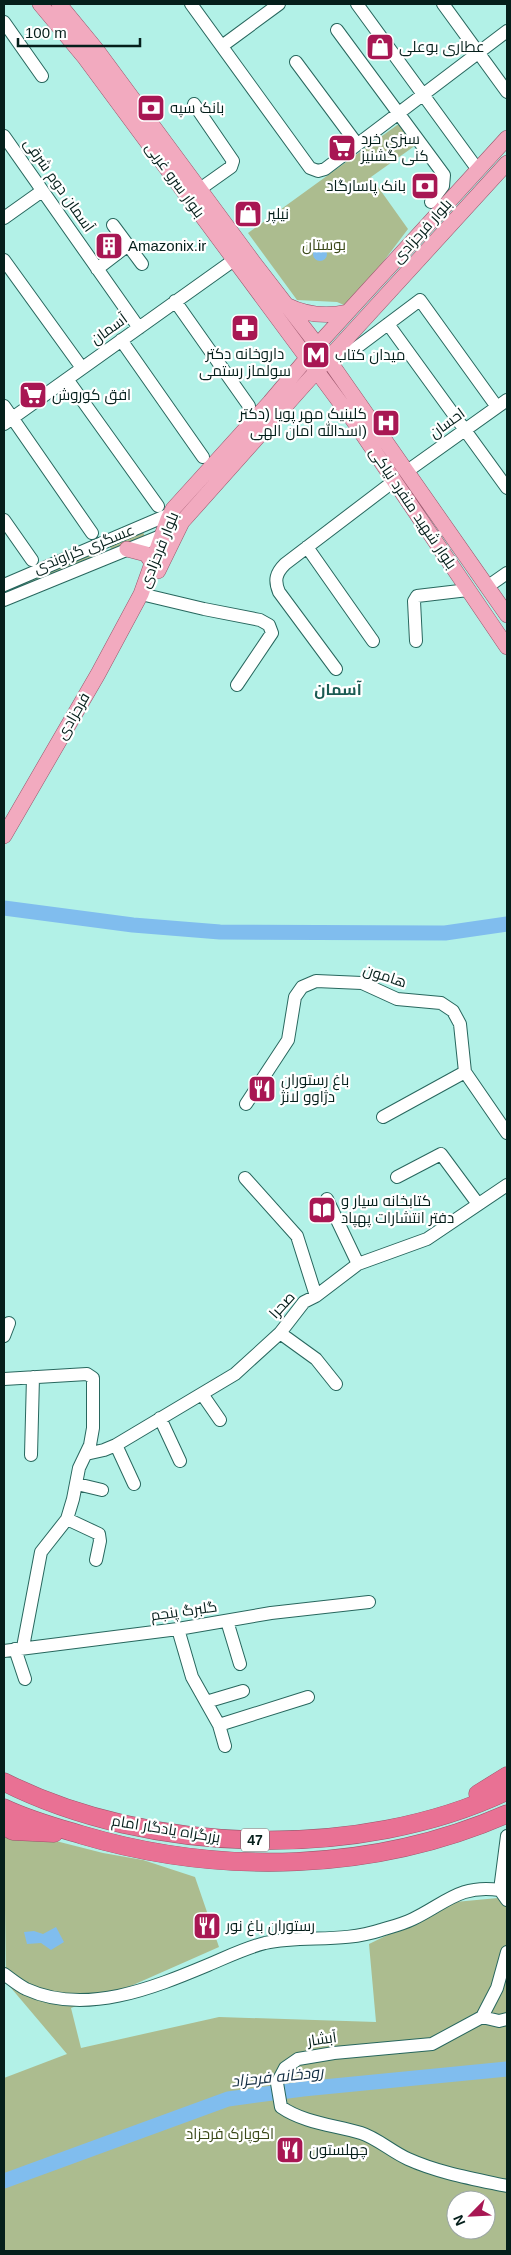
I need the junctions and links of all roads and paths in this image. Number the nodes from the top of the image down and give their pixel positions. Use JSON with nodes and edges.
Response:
{"nodes":[{"id":1,"x":40,"y":4,"type":"edge"},
{"id":2,"x":60,"y":4,"type":"edge"},
{"id":3,"x":191,"y":4,"type":"edge"},
{"id":4,"x":279,"y":4,"type":"edge"},
{"id":5,"x":357,"y":4,"type":"edge"},
{"id":6,"x":443,"y":4,"type":"edge"},
{"id":7,"x":4,"y":22,"type":"edge"},
{"id":8,"x":337,"y":30,"type":"dead end"},
{"id":9,"x":507,"y":31,"type":"edge"},
{"id":10,"x":222,"y":46,"type":"junction"},
{"id":11,"x":479,"y":52,"type":"junction"},
{"id":12,"x":296,"y":62,"type":"dead end"},
{"id":13,"x":42,"y":76,"type":"dead end"},
{"id":14,"x":507,"y":92,"type":"edge"},
{"id":15,"x":423,"y":94,"type":"junction"},
{"id":16,"x":194,"y":104,"type":"dead end"},
{"id":17,"x":399,"y":113,"type":"junction"},
{"id":18,"x":4,"y":136,"type":"edge"},
{"id":19,"x":507,"y":138,"type":"edge"},
{"id":20,"x":357,"y":144,"type":"junction"},
{"id":21,"x":507,"y":163,"type":"edge"},
{"id":22,"x":478,"y":170,"type":"junction"},
{"id":23,"x":200,"y":189,"type":"junction"},
{"id":24,"x":42,"y":191,"type":"junction"},
{"id":25,"x":431,"y":202,"type":"dead end"},
{"id":26,"x":4,"y":218,"type":"edge"},
{"id":27,"x":113,"y":225,"type":"dead end"},
{"id":28,"x":127,"y":246,"type":"junction"},
{"id":29,"x":4,"y":260,"type":"edge"},
{"id":30,"x":234,"y":260,"type":"junction"},
{"id":31,"x":142,"y":264,"type":"dead end"},
{"id":32,"x":98,"y":269,"type":"junction"},
{"id":33,"x":386,"y":270,"type":"junction"},
{"id":34,"x":398,"y":282,"type":"junction"},
{"id":35,"x":175,"y":302,"type":"junction"},
{"id":36,"x":286,"y":306,"type":"junction"},
{"id":37,"x":348,"y":312,"type":"junction"},
{"id":38,"x":388,"y":324,"type":"junction"},
{"id":39,"x":139,"y":328,"type":"junction"},
{"id":40,"x":121,"y":340,"type":"junction"},
{"id":41,"x":318,"y":346,"type":"junction"},
{"id":42,"x":332,"y":355,"type":"junction"},
{"id":43,"x":307,"y":359,"type":"junction"},
{"id":44,"x":82,"y":368,"type":"junction"},
{"id":45,"x":317,"y":372,"type":"junction"},
{"id":46,"x":67,"y":379,"type":"junction"},
{"id":47,"x":502,"y":404,"type":"edge"},
{"id":48,"x":4,"y":406,"type":"edge"},
{"id":49,"x":249,"y":406,"type":"dead end"},
{"id":50,"x":275,"y":407,"type":"junction"},
{"id":51,"x":8,"y":421,"type":"edge"},
{"id":52,"x":465,"y":430,"type":"junction"},
{"id":53,"x":202,"y":457,"type":"dead end"},
{"id":54,"x":400,"y":477,"type":"junction"},
{"id":55,"x":507,"y":488,"type":"edge"},
{"id":56,"x":164,"y":510,"type":"junction"},
{"id":57,"x":4,"y":520,"type":"edge"},
{"id":58,"x":178,"y":531,"type":"junction"},
{"id":59,"x":92,"y":533,"type":"dead end"},
{"id":60,"x":163,"y":534,"type":"junction"},
{"id":61,"x":100,"y":545,"type":"junction"},
{"id":62,"x":307,"y":547,"type":"junction"},
{"id":63,"x":127,"y":549,"type":"junction"},
{"id":64,"x":106,"y":557,"type":"junction"},
{"id":65,"x":32,"y":560,"type":"dead end"},
{"id":66,"x":151,"y":567,"type":"junction"},
{"id":67,"x":507,"y":573,"type":"edge"},
{"id":68,"x":4,"y":585,"type":"edge"},
{"id":69,"x":487,"y":587,"type":"junction"},
{"id":70,"x":468,"y":590,"type":"junction"},
{"id":71,"x":141,"y":594,"type":"junction"},
{"id":72,"x":4,"y":600,"type":"edge"},
{"id":73,"x":507,"y":615,"type":"edge"},
{"id":74,"x":374,"y":641,"type":"dead end"},
{"id":75,"x":416,"y":641,"type":"dead end"},
{"id":76,"x":507,"y":646,"type":"edge"},
{"id":77,"x":336,"y":670,"type":"dead end"},
{"id":78,"x":237,"y":685,"type":"dead end"},
{"id":79,"x":4,"y":836,"type":"edge"},
{"id":80,"x":465,"y":1072,"type":"junction"},
{"id":81,"x":246,"y":1104,"type":"dead end"},
{"id":82,"x":383,"y":1117,"type":"dead end"},
{"id":83,"x":507,"y":1133,"type":"edge"},
{"id":84,"x":397,"y":1177,"type":"dead end"},
{"id":85,"x":245,"y":1178,"type":"dead end"},
{"id":86,"x":507,"y":1185,"type":"edge"},
{"id":87,"x":327,"y":1199,"type":"dead end"},
{"id":88,"x":478,"y":1204,"type":"junction"},
{"id":89,"x":358,"y":1264,"type":"junction"},
{"id":90,"x":316,"y":1296,"type":"junction"},
{"id":91,"x":9,"y":1323,"type":"dead end"},
{"id":92,"x":280,"y":1333,"type":"junction"},
{"id":93,"x":4,"y":1336,"type":"edge"},
{"id":94,"x":33,"y":1377,"type":"junction"},
{"id":95,"x":4,"y":1379,"type":"edge"},
{"id":96,"x":336,"y":1384,"type":"dead end"},
{"id":97,"x":202,"y":1394,"type":"junction"},
{"id":98,"x":160,"y":1418,"type":"junction"},
{"id":99,"x":220,"y":1420,"type":"dead end"},
{"id":100,"x":116,"y":1445,"type":"junction"},
{"id":101,"x":86,"y":1454,"type":"junction"},
{"id":102,"x":31,"y":1455,"type":"dead end"},
{"id":103,"x":180,"y":1461,"type":"dead end"},
{"id":104,"x":77,"y":1484,"type":"junction"},
{"id":105,"x":134,"y":1484,"type":"dead end"},
{"id":106,"x":102,"y":1490,"type":"dead end"},
{"id":107,"x":67,"y":1519,"type":"junction"},
{"id":108,"x":96,"y":1560,"type":"dead end"},
{"id":109,"x":369,"y":1602,"type":"dead end"},
{"id":110,"x":227,"y":1621,"type":"junction"},
{"id":111,"x":178,"y":1629,"type":"junction"},
{"id":112,"x":14,"y":1649,"type":"edge"},
{"id":113,"x":240,"y":1664,"type":"dead end"},
{"id":114,"x":25,"y":1679,"type":"dead end"},
{"id":115,"x":243,"y":1691,"type":"dead end"},
{"id":116,"x":308,"y":1697,"type":"dead end"},
{"id":117,"x":206,"y":1702,"type":"junction"},
{"id":118,"x":219,"y":1725,"type":"junction"},
{"id":119,"x":225,"y":1746,"type":"dead end"},
{"id":120,"x":507,"y":1776,"type":"edge"},
{"id":121,"x":4,"y":1782,"type":"edge"},
{"id":122,"x":507,"y":1790,"type":"edge"},
{"id":123,"x":4,"y":1808,"type":"edge"},
{"id":124,"x":446,"y":1813,"type":"junction"},
{"id":125,"x":507,"y":1814,"type":"edge"},
{"id":126,"x":7,"y":1829,"type":"edge"},
{"id":127,"x":80,"y":1835,"type":"junction"},
{"id":128,"x":507,"y":1836,"type":"edge"},
{"id":129,"x":504,"y":1895,"type":"edge"},
{"id":130,"x":507,"y":1952,"type":"edge"},
{"id":131,"x":4,"y":1974,"type":"edge"},
{"id":132,"x":482,"y":2017,"type":"junction"},
{"id":133,"x":507,"y":2019,"type":"edge"},
{"id":134,"x":507,"y":2186,"type":"edge"}],
"edges":[{"from":1,"to":30,"type":"main road","name":"بلوار سرو غربی"},
{"from":2,"to":23,"type":"main road","name":"بلوار سرو غربی"},
{"from":3,"to":10,"type":"street"},
{"from":4,"to":10,"type":"street"},
{"from":5,"to":15,"type":"street"},
{"from":6,"to":11,"type":"street"},
{"from":7,"to":13,"type":"street"},
{"from":8,"to":17,"type":"street"},
{"from":9,"to":11,"type":"street"},
{"from":10,"to":20,"type":"street"},
{"from":11,"to":14,"type":"street"},
{"from":11,"to":15,"type":"street"},
{"from":12,"to":20,"type":"street"},
{"from":15,"to":17,"type":"street"},
{"from":15,"to":22,"type":"street"},
{"from":16,"to":23,"type":"street"},
{"from":17,"to":20,"type":"street"},
{"from":17,"to":25,"type":"street"},
{"from":18,"to":24,"type":"street","name":"آسمان دوم شرقی"},
{"from":19,"to":22,"type":"main road","name":"بلوار فرحزادی"},
{"from":21,"to":34,"type":"main road","name":"بلوار فرحزادی"},
{"from":22,"to":33,"type":"main road","name":"بلوار فرحزادی"},
{"from":23,"to":36,"type":"main road","name":"بلوار سرو غربی"},
{"from":24,"to":26,"type":"street"},
{"from":24,"to":32,"type":"street","name":"آسمان دوم شرقی"},
{"from":27,"to":28,"type":"street"},
{"from":28,"to":31,"type":"street"},
{"from":28,"to":32,"type":"street"},
{"from":29,"to":44,"type":"street"},
{"from":30,"to":35,"type":"street","name":"آسمان"},
{"from":30,"to":43,"type":"main road","name":"بلوار سرو غربی"},
{"from":32,"to":39,"type":"street","name":"آسمان دوم شرقی"},
{"from":33,"to":34,"type":"main road"},
{"from":33,"to":37,"type":"main road","name":"بلوار فرحزادی"},
{"from":34,"to":42,"type":"main road","name":"بلوار فرحزادی"},
{"from":35,"to":39,"type":"street","name":"آسمان"},
{"from":35,"to":49,"type":"street"},
{"from":36,"to":37,"type":"main road"},
{"from":36,"to":41,"type":"main road","name":"بلوار سرو غربی"},
{"from":37,"to":41,"type":"main road","name":"بلوار فرحزادی"},
{"from":38,"to":42,"type":"street"},
{"from":38,"to":47,"type":"street"},
{"from":38,"to":52,"type":"street"},
{"from":39,"to":40,"type":"street","name":"آسمان"},
{"from":40,"to":44,"type":"street","name":"آسمان"},
{"from":40,"to":53,"type":"street"},
{"from":41,"to":42,"type":"main road","name":"بلوار شهید منفرد نیاکی"},
{"from":41,"to":43,"type":"main road","name":"بلوار فرحزادی"},
{"from":42,"to":45,"type":"main road","name":"بلوار فرحزادی"},
{"from":42,"to":54,"type":"main road","name":"بلوار شهید منفرد نیاکی"},
{"from":43,"to":45,"type":"main road","name":"بلوار شهید منفرد نیاکی"},
{"from":43,"to":50,"type":"main road","name":"بلوار فرحزادی"},
{"from":44,"to":46,"type":"street","name":"آسمان"},
{"from":45,"to":50,"type":"main road","name":"بلوار فرحزادی"},
{"from":45,"to":54,"type":"main road","name":"بلوار شهید منفرد نیاکی"},
{"from":46,"to":51,"type":"street","name":"آسمان"},
{"from":46,"to":56,"type":"street"},
{"from":47,"to":52,"type":"street","name":"احسان"},
{"from":48,"to":51,"type":"street"},
{"from":50,"to":56,"type":"main road","name":"بلوار فرحزادی"},
{"from":50,"to":58,"type":"main road","name":"بلوار فرحزادی"},
{"from":51,"to":59,"type":"street"},
{"from":52,"to":54,"type":"street","name":"احسان"},
{"from":52,"to":55,"type":"street"},
{"from":54,"to":62,"type":"street","name":"احسان"},
{"from":54,"to":69,"type":"main road","name":"بلوار شهید منفرد نیاکی"},
{"from":54,"to":70,"type":"main road","name":"بلوار شهید منفرد نیاکی"},
{"from":56,"to":60,"type":"main road","name":"بلوار فرحزادی"},
{"from":56,"to":61,"type":"street","name":"عسگری گراوندی"},
{"from":57,"to":65,"type":"street"},
{"from":58,"to":60,"type":"street","name":"عسگری گراوندی"},
{"from":58,"to":71,"type":"main road","name":"بلوار فرحزادی"},
{"from":60,"to":63,"type":"street","name":"عسگری گراوندی"},
{"from":60,"to":66,"type":"main road","name":"بلوار فرحزادی"},
{"from":61,"to":64,"type":"street"},
{"from":61,"to":68,"type":"street","name":"عسگری گراوندی"},
{"from":62,"to":74,"type":"street"},
{"from":62,"to":77,"type":"street","name":"احسان"},
{"from":63,"to":64,"type":"street","name":"عسگری گراوندی"},
{"from":63,"to":66,"type":"main road"},
{"from":64,"to":72,"type":"street","name":"عسگری گراوندی"},
{"from":66,"to":71,"type":"main road","name":"بلوار فرحزادی"},
{"from":67,"to":69,"type":"street"},
{"from":69,"to":73,"type":"main road","name":"بلوار شهید منفرد نیاکی"},
{"from":70,"to":75,"type":"street"},
{"from":70,"to":76,"type":"main road","name":"بلوار شهید منفرد نیاکی"},
{"from":71,"to":78,"type":"street"},
{"from":71,"to":79,"type":"main road","name":"فرحزادی"},
{"from":80,"to":81,"type":"street","name":"هامون"},
{"from":80,"to":82,"type":"street"},
{"from":80,"to":83,"type":"street","name":"هامون"},
{"from":84,"to":88,"type":"street"},
{"from":85,"to":90,"type":"street"},
{"from":86,"to":88,"type":"street","name":"صحرا"},
{"from":87,"to":89,"type":"street"},
{"from":88,"to":89,"type":"street","name":"صحرا"},
{"from":89,"to":90,"type":"street","name":"صحرا"},
{"from":90,"to":92,"type":"street","name":"صحرا"},
{"from":91,"to":93,"type":"street"},
{"from":92,"to":96,"type":"street"},
{"from":92,"to":97,"type":"street","name":"صحرا"},
{"from":94,"to":95,"type":"street"},
{"from":94,"to":101,"type":"street"},
{"from":94,"to":102,"type":"street"},
{"from":97,"to":98,"type":"street","name":"صحرا"},
{"from":97,"to":99,"type":"street"},
{"from":98,"to":100,"type":"street","name":"صحرا"},
{"from":98,"to":103,"type":"street"},
{"from":100,"to":101,"type":"street","name":"صحرا"},
{"from":100,"to":105,"type":"street"},
{"from":101,"to":104,"type":"street"},
{"from":104,"to":106,"type":"street"},
{"from":104,"to":107,"type":"street"},
{"from":107,"to":108,"type":"street"},
{"from":107,"to":112,"type":"street"},
{"from":109,"to":110,"type":"street","name":"گلبرگ پنجم"},
{"from":110,"to":111,"type":"street","name":"گلبرگ پنجم"},
{"from":110,"to":113,"type":"street"},
{"from":111,"to":112,"type":"street","name":"گلبرگ پنجم"},
{"from":111,"to":117,"type":"street"},
{"from":112,"to":114,"type":"street"},
{"from":115,"to":117,"type":"street"},
{"from":116,"to":118,"type":"street"},
{"from":117,"to":118,"type":"street"},
{"from":118,"to":119,"type":"street"},
{"from":120,"to":124,"type":"highway"},
{"from":121,"to":124,"type":"highway","name":"بزرگراه یادگار امام","number":"47"},
{"from":122,"to":124,"type":"highway","name":"بزرگراه یادگار امام","number":"47"},
{"from":123,"to":127,"type":"highway","name":"بزرگراه یادگار امام","number":"47"},
{"from":125,"to":127,"type":"highway","name":"بزرگراه یادگار امام","number":"47"},
{"from":126,"to":127,"type":"highway"},
{"from":128,"to":129,"type":"street"},
{"from":129,"to":131,"type":"street"},
{"from":130,"to":132,"type":"street"},
{"from":132,"to":133,"type":"street"},
{"from":132,"to":134,"type":"street","name":"آبشار"}]}
